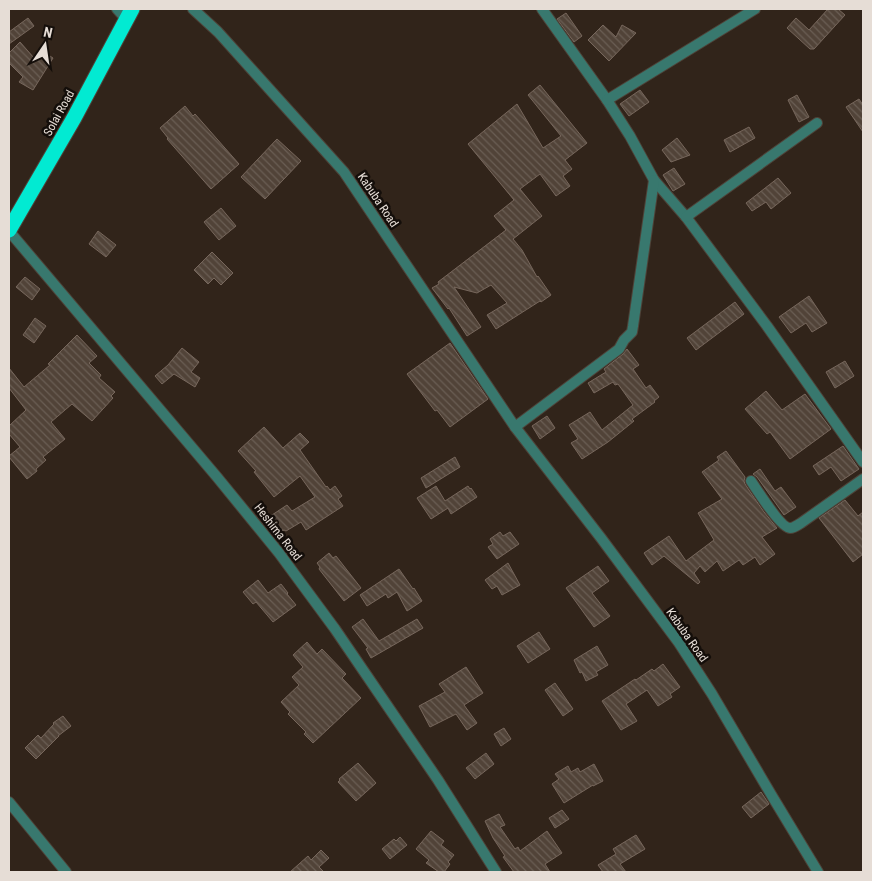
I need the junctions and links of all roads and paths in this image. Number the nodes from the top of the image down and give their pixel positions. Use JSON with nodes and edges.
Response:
{"nodes":[{"id":1,"x":193,"y":9,"type":"edge"},
{"id":2,"x":542,"y":9,"type":"edge"},
{"id":3,"x":755,"y":9,"type":"edge"},
{"id":4,"x":125,"y":12,"type":"edge"},
{"id":5,"x":607,"y":100,"type":"junction"},
{"id":6,"x":817,"y":123,"type":"dead end"},
{"id":7,"x":654,"y":180,"type":"junction"},
{"id":8,"x":686,"y":217,"type":"junction"},
{"id":9,"x":9,"y":231,"type":"edge"},
{"id":10,"x":515,"y":427,"type":"junction"},
{"id":11,"x":863,"y":462,"type":"edge"},
{"id":12,"x":863,"y":479,"type":"edge"},
{"id":13,"x":751,"y":481,"type":"dead end"},
{"id":14,"x":9,"y":802,"type":"edge"},
{"id":15,"x":66,"y":872,"type":"edge"},
{"id":16,"x":496,"y":872,"type":"edge"},
{"id":17,"x":818,"y":872,"type":"edge"}],
"edges":[{"from":1,"to":10,"type":"street","name":"Kabuba Road"},
{"from":2,"to":5,"type":"street"},
{"from":3,"to":5,"type":"street"},
{"from":4,"to":9,"type":"highway","name":"Solai Road"},
{"from":5,"to":7,"type":"street"},
{"from":6,"to":8,"type":"street"},
{"from":7,"to":8,"type":"street"},
{"from":7,"to":10,"type":"street"},
{"from":8,"to":11,"type":"street"},
{"from":9,"to":16,"type":"street","name":"Heshima Road"},
{"from":10,"to":17,"type":"street","name":"Kabuba Road"},
{"from":12,"to":13,"type":"street"},
{"from":14,"to":15,"type":"street"}]}
